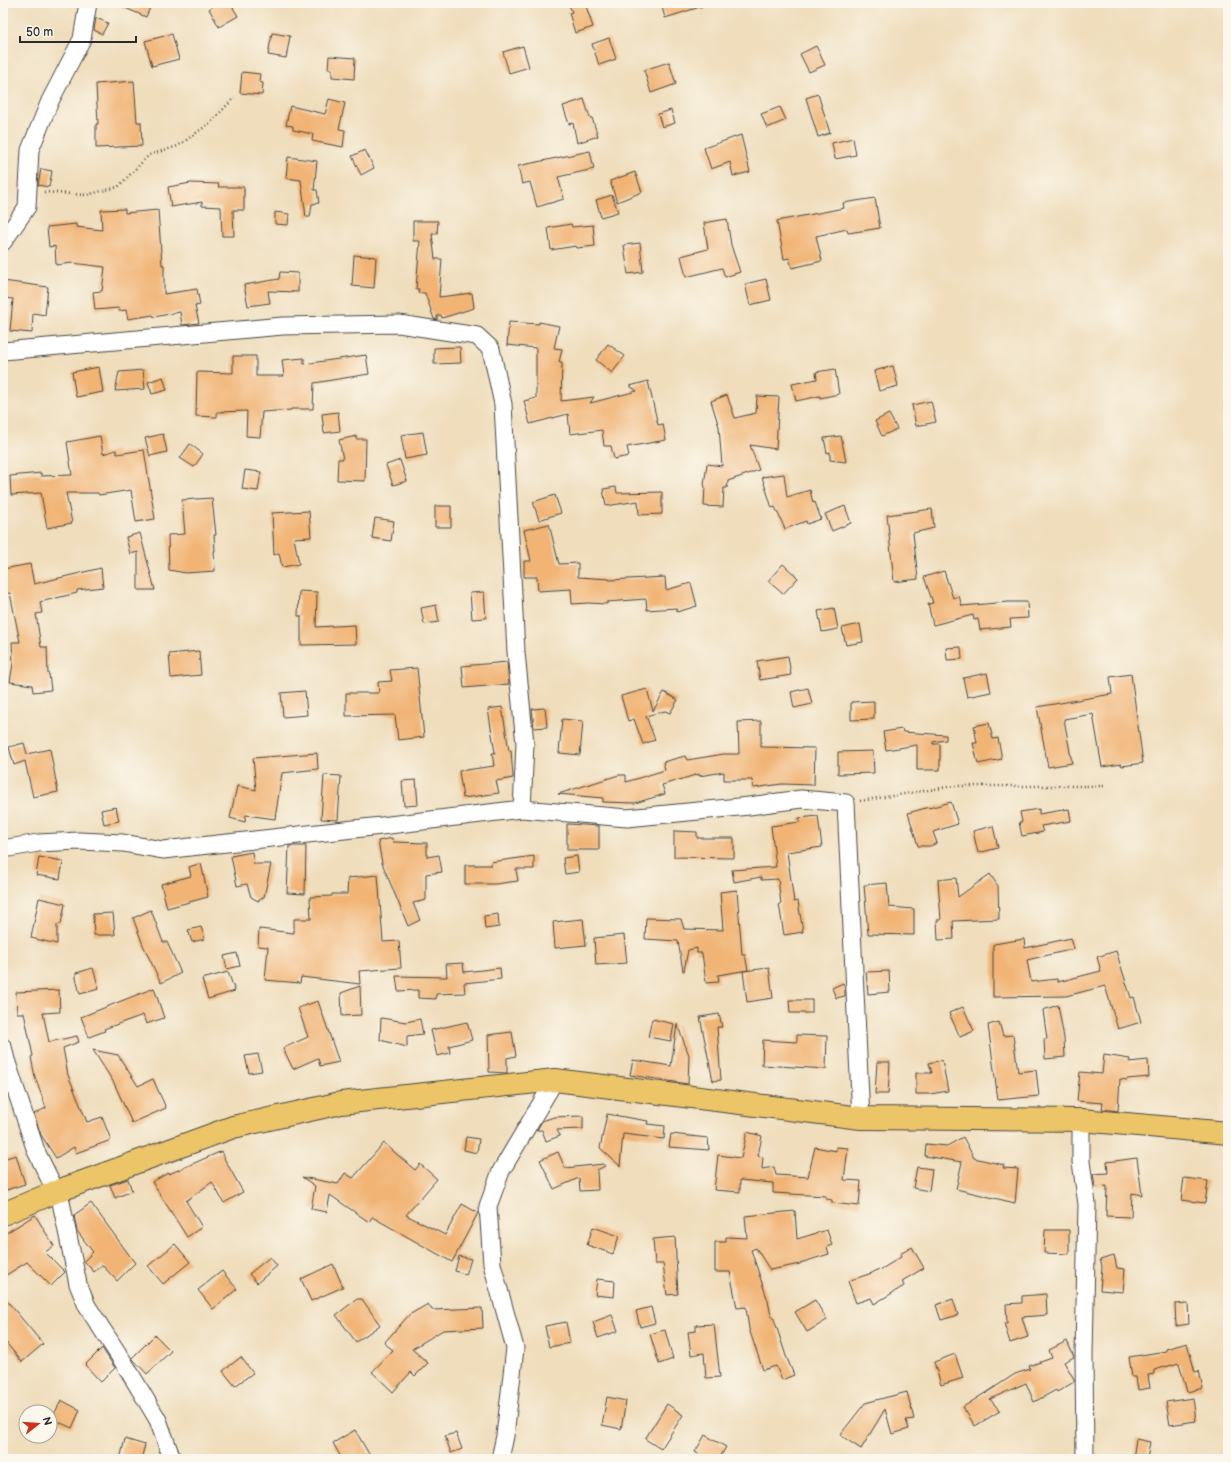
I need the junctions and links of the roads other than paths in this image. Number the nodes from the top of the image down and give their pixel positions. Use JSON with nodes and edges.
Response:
{"nodes":[{"id":1,"x":88,"y":3,"type":"edge"},
{"id":2,"x":3,"y":242,"type":"edge"},
{"id":3,"x":3,"y":351,"type":"edge"},
{"id":4,"x":522,"y":809,"type":"junction"},
{"id":5,"x":3,"y":849,"type":"edge"},
{"id":6,"x":3,"y":1047,"type":"edge"},
{"id":7,"x":555,"y":1080,"type":"junction"},
{"id":8,"x":861,"y":1118,"type":"junction"},
{"id":9,"x":1081,"y":1120,"type":"junction"},
{"id":10,"x":1228,"y":1133,"type":"edge"},
{"id":11,"x":55,"y":1192,"type":"junction"},
{"id":12,"x":3,"y":1214,"type":"edge"},
{"id":13,"x":172,"y":1459,"type":"edge"},
{"id":14,"x":500,"y":1459,"type":"edge"},
{"id":15,"x":1085,"y":1459,"type":"edge"}],
"edges":[{"from":1,"to":2,"type":"street"},
{"from":3,"to":4,"type":"street"},
{"from":4,"to":5,"type":"street"},
{"from":4,"to":8,"type":"street"},
{"from":6,"to":11,"type":"street"},
{"from":7,"to":8,"type":"highway"},
{"from":7,"to":11,"type":"highway"},
{"from":7,"to":14,"type":"street"},
{"from":8,"to":9,"type":"highway"},
{"from":9,"to":10,"type":"highway"},
{"from":9,"to":15,"type":"street"},
{"from":11,"to":12,"type":"highway"},
{"from":11,"to":13,"type":"street"}]}
